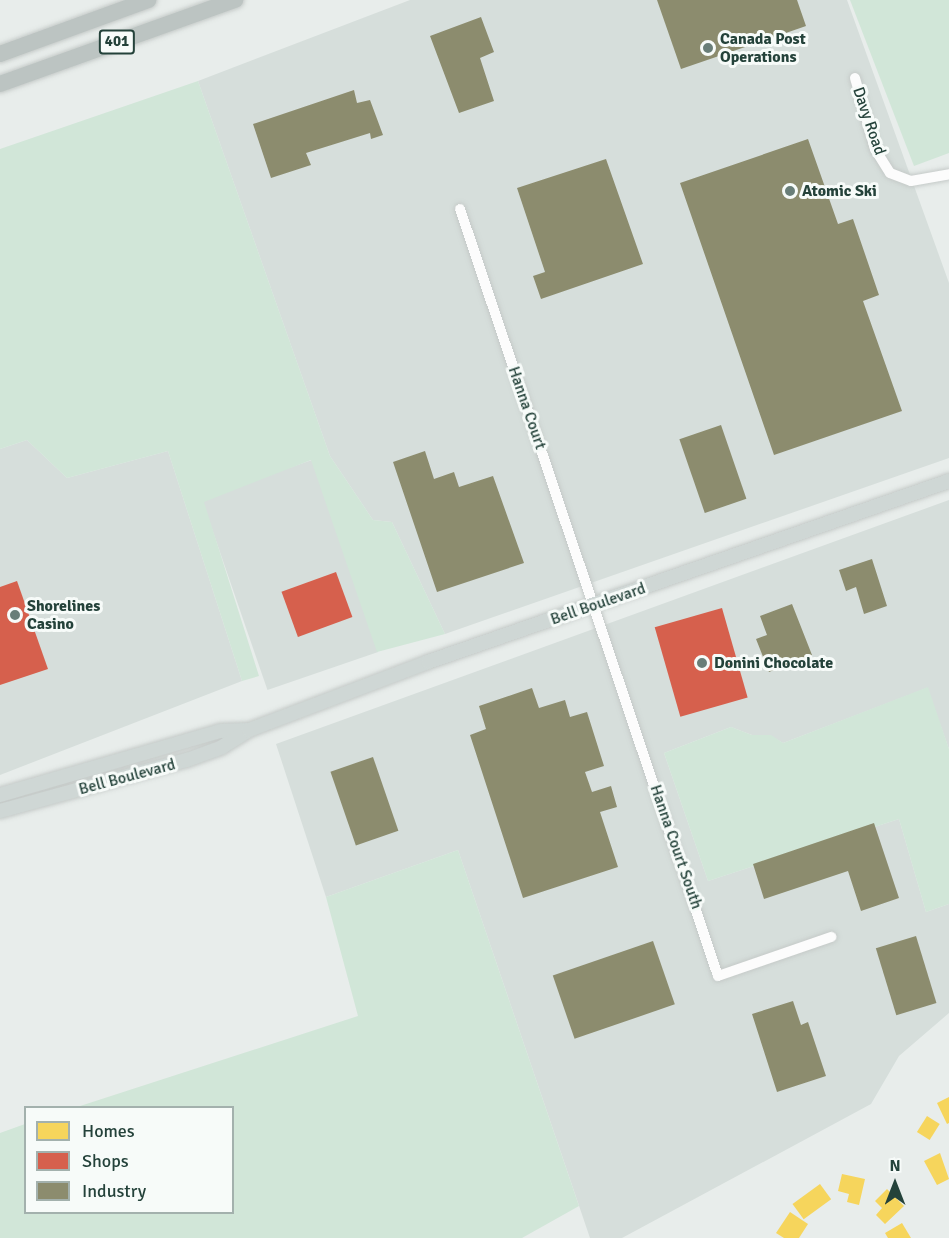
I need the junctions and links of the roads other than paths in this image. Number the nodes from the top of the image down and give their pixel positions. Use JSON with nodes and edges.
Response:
{"nodes":[{"id":1,"x":148,"y":0,"type":"edge"},
{"id":2,"x":235,"y":0,"type":"edge"},
{"id":3,"x":0,"y":54,"type":"edge"},
{"id":4,"x":855,"y":78,"type":"dead end"},
{"id":5,"x":0,"y":84,"type":"edge"},
{"id":6,"x":949,"y":174,"type":"edge"},
{"id":7,"x":460,"y":209,"type":"dead end"},
{"id":8,"x":949,"y":481,"type":"edge"},
{"id":9,"x":594,"y":606,"type":"junction"},
{"id":10,"x":249,"y":730,"type":"junction"},
{"id":11,"x":0,"y":795,"type":"edge"},
{"id":12,"x":0,"y":811,"type":"edge"},
{"id":13,"x":831,"y":937,"type":"dead end"}],
"edges":[{"from":1,"to":3,"type":"highway","number":"401"},
{"from":2,"to":5,"type":"highway","number":"401"},
{"from":4,"to":6,"type":"street","name":"Davy Road"},
{"from":7,"to":9,"type":"street","name":"Hanna Court"},
{"from":8,"to":9,"type":"main road","name":"Bell Boulevard"},
{"from":9,"to":10,"type":"main road","name":"Bell Boulevard"},
{"from":9,"to":13,"type":"street","name":"Hanna Court South"},
{"from":10,"to":11,"type":"main road","name":"Bell Boulevard"},
{"from":10,"to":12,"type":"main road","name":"Bell Boulevard"}]}
